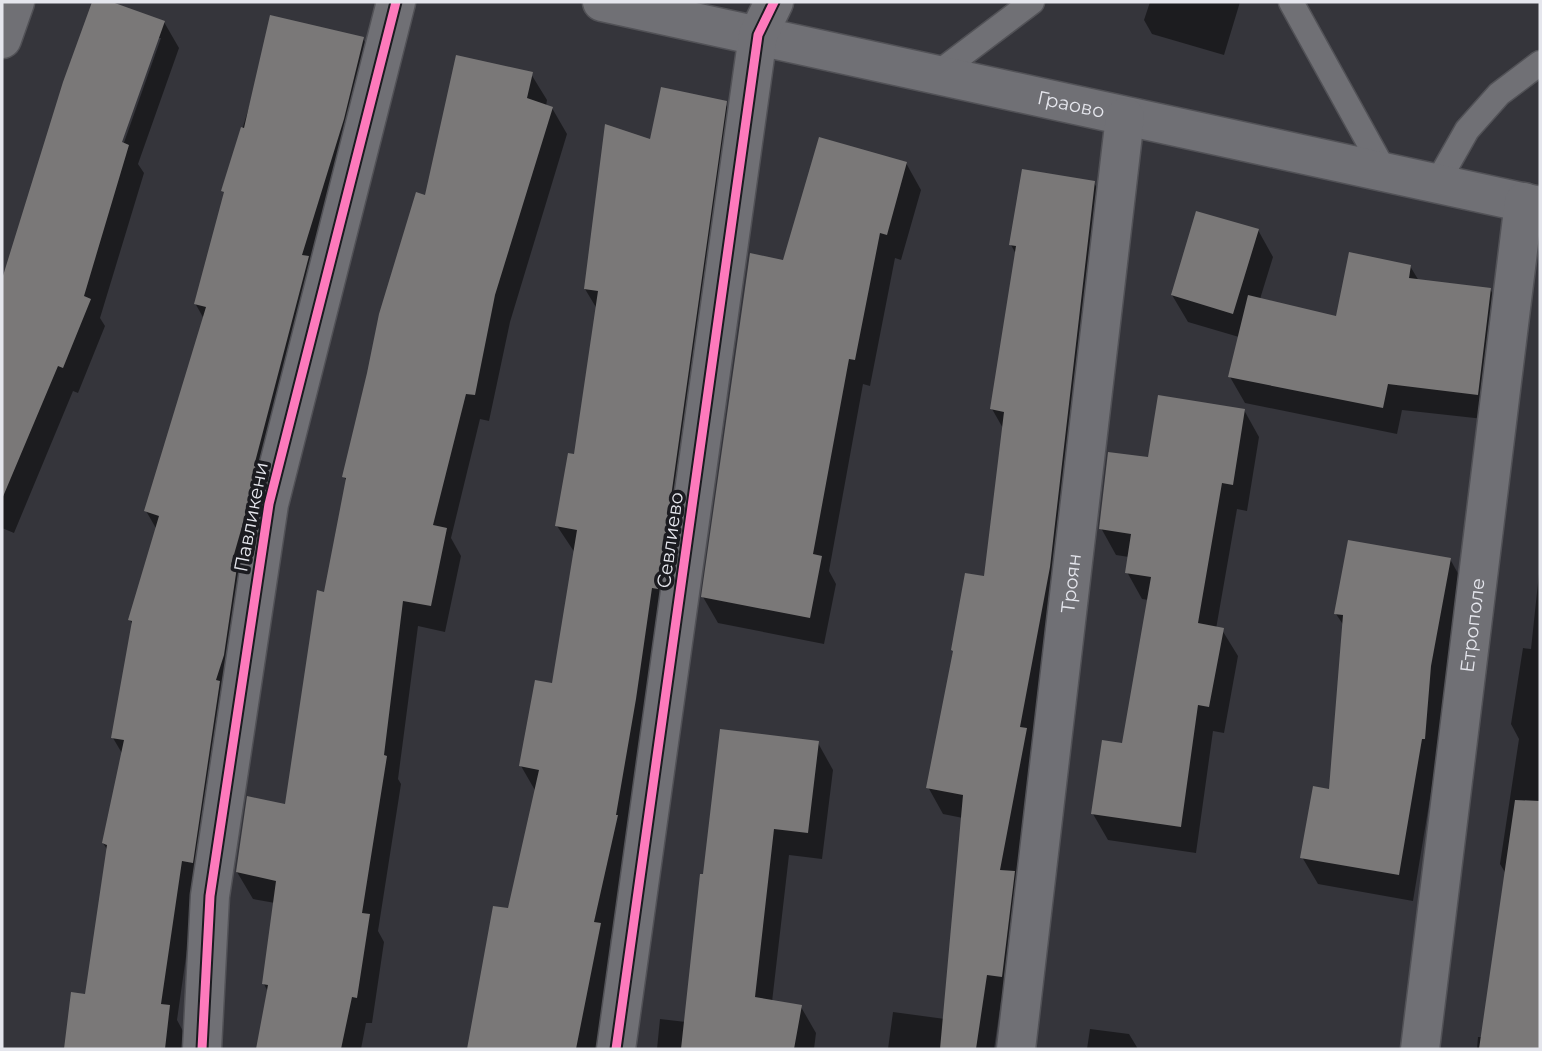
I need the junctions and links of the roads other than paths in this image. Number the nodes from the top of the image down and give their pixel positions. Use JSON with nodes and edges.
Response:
{"nodes":[{"id":1,"x":15,"y":2,"type":"edge"},
{"id":2,"x":396,"y":2,"type":"edge"},
{"id":3,"x":602,"y":2,"type":"edge"},
{"id":4,"x":1032,"y":2,"type":"edge"},
{"id":5,"x":1291,"y":2,"type":"edge"},
{"id":6,"x":766,"y":18,"type":"edge"},
{"id":7,"x":2,"y":38,"type":"edge"},
{"id":8,"x":1540,"y":63,"type":"edge"},
{"id":9,"x":934,"y":76,"type":"junction"},
{"id":10,"x":1125,"y":117,"type":"junction"},
{"id":11,"x":1385,"y":172,"type":"junction"},
{"id":12,"x":1437,"y":183,"type":"junction"},
{"id":13,"x":1532,"y":204,"type":"edge"},
{"id":14,"x":202,"y":1049,"type":"edge"},
{"id":15,"x":616,"y":1049,"type":"edge"},
{"id":16,"x":1016,"y":1049,"type":"edge"},
{"id":17,"x":1420,"y":1049,"type":"edge"}],
"edges":[{"from":1,"to":7,"type":"street"},
{"from":2,"to":14,"type":"street","name":"Павликени"},
{"from":3,"to":6,"type":"street","name":"Граово"},
{"from":4,"to":9,"type":"lane"},
{"from":5,"to":11,"type":"lane"},
{"from":6,"to":9,"type":"street","name":"Граово"},
{"from":6,"to":15,"type":"street","name":"Севлиево"},
{"from":8,"to":12,"type":"lane"},
{"from":9,"to":10,"type":"street","name":"Граово"},
{"from":10,"to":11,"type":"street","name":"Граово"},
{"from":10,"to":16,"type":"street","name":"Троян"},
{"from":11,"to":12,"type":"street","name":"Граово"},
{"from":12,"to":13,"type":"street","name":"Граово"},
{"from":13,"to":17,"type":"street","name":"Етрополе"}]}
